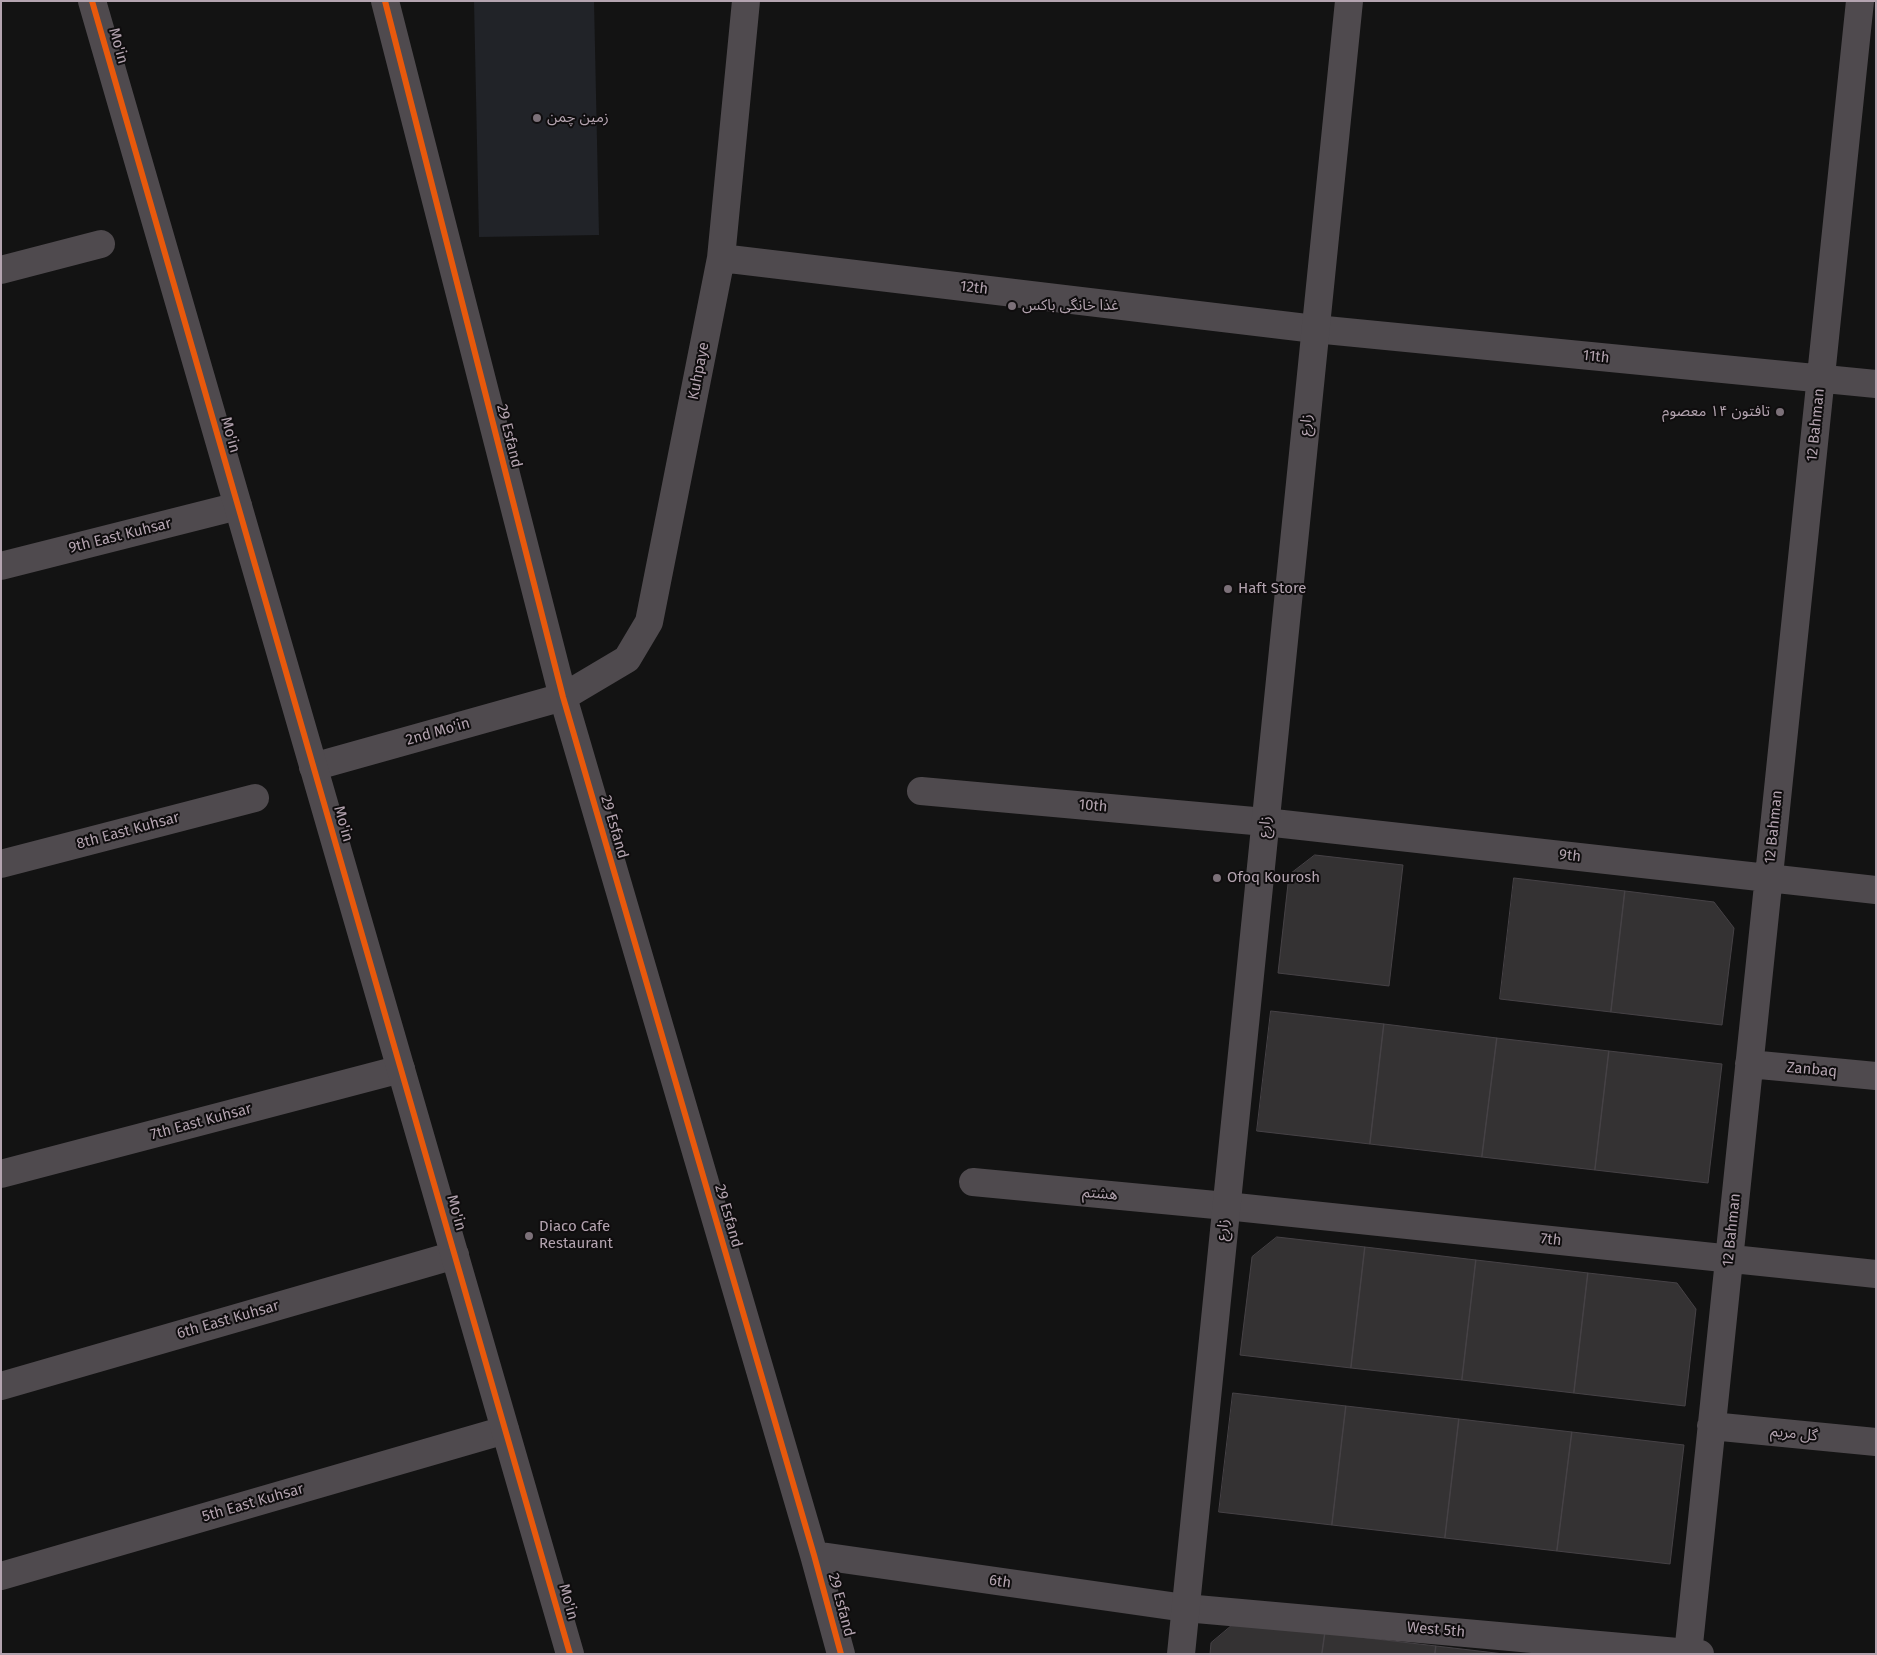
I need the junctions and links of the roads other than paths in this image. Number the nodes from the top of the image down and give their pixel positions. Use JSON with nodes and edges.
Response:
{"nodes":[{"id":1,"x":92,"y":1,"type":"edge"},
{"id":2,"x":385,"y":1,"type":"edge"},
{"id":3,"x":746,"y":1,"type":"edge"},
{"id":4,"x":1349,"y":1,"type":"edge"},
{"id":5,"x":1860,"y":1,"type":"edge"},
{"id":6,"x":101,"y":244,"type":"dead end"},
{"id":7,"x":721,"y":258,"type":"junction"},
{"id":8,"x":1,"y":270,"type":"edge"},
{"id":9,"x":1316,"y":330,"type":"junction"},
{"id":10,"x":1821,"y":378,"type":"junction"},
{"id":11,"x":1876,"y":384,"type":"edge"},
{"id":12,"x":238,"y":506,"type":"junction"},
{"id":13,"x":1,"y":566,"type":"edge"},
{"id":14,"x":563,"y":697,"type":"junction"},
{"id":15,"x":313,"y":767,"type":"junction"},
{"id":16,"x":920,"y":791,"type":"dead end"},
{"id":17,"x":256,"y":798,"type":"dead end"},
{"id":18,"x":1265,"y":822,"type":"junction"},
{"id":19,"x":1,"y":864,"type":"edge"},
{"id":20,"x":1768,"y":878,"type":"junction"},
{"id":21,"x":1876,"y":890,"type":"edge"},
{"id":22,"x":1749,"y":1064,"type":"junction"},
{"id":23,"x":401,"y":1069,"type":"junction"},
{"id":24,"x":1876,"y":1076,"type":"edge"},
{"id":25,"x":1,"y":1174,"type":"edge"},
{"id":26,"x":973,"y":1182,"type":"dead end"},
{"id":27,"x":1226,"y":1206,"type":"junction"},
{"id":28,"x":455,"y":1255,"type":"junction"},
{"id":29,"x":1728,"y":1259,"type":"junction"},
{"id":30,"x":1876,"y":1274,"type":"edge"},
{"id":31,"x":1,"y":1386,"type":"edge"},
{"id":32,"x":1711,"y":1426,"type":"junction"},
{"id":33,"x":506,"y":1430,"type":"junction"},
{"id":34,"x":1876,"y":1442,"type":"edge"},
{"id":35,"x":814,"y":1555,"type":"junction"},
{"id":36,"x":1,"y":1576,"type":"edge"},
{"id":37,"x":1185,"y":1608,"type":"junction"},
{"id":38,"x":1692,"y":1653,"type":"edge"},
{"id":39,"x":570,"y":1654,"type":"edge"},
{"id":40,"x":841,"y":1654,"type":"edge"},
{"id":41,"x":1180,"y":1654,"type":"edge"}],
"edges":[{"from":1,"to":12,"type":"street","name":"Mo'in"},
{"from":2,"to":14,"type":"street","name":"29 Esfand"},
{"from":3,"to":7,"type":"street","name":"Kuhpaye"},
{"from":4,"to":9,"type":"street","name":"زارع"},
{"from":5,"to":10,"type":"street","name":"12 Bahman"},
{"from":6,"to":8,"type":"street"},
{"from":7,"to":9,"type":"street","name":"12th"},
{"from":7,"to":14,"type":"street","name":"Kuhpaye"},
{"from":9,"to":10,"type":"street","name":"11th"},
{"from":9,"to":18,"type":"street","name":"زارع"},
{"from":10,"to":11,"type":"street","name":"11th"},
{"from":10,"to":20,"type":"street","name":"12 Bahman"},
{"from":12,"to":13,"type":"street","name":"9th East Kuhsar"},
{"from":12,"to":15,"type":"street","name":"Mo'in"},
{"from":14,"to":15,"type":"street","name":"2nd Mo'in"},
{"from":14,"to":35,"type":"street","name":"29 Esfand"},
{"from":15,"to":23,"type":"street","name":"Mo'in"},
{"from":16,"to":18,"type":"street","name":"10th"},
{"from":17,"to":19,"type":"street","name":"8th East Kuhsar"},
{"from":18,"to":20,"type":"street","name":"9th"},
{"from":18,"to":27,"type":"street","name":"زارع"},
{"from":20,"to":21,"type":"street","name":"9th"},
{"from":20,"to":22,"type":"street","name":"12 Bahman"},
{"from":22,"to":24,"type":"street","name":"Zanbaq"},
{"from":22,"to":29,"type":"street","name":"12 Bahman"},
{"from":23,"to":25,"type":"street","name":"7th East Kuhsar"},
{"from":23,"to":28,"type":"street","name":"Mo'in"},
{"from":26,"to":27,"type":"street","name":"هشتم"},
{"from":27,"to":29,"type":"street","name":"7th"},
{"from":27,"to":37,"type":"street","name":"زارع"},
{"from":28,"to":31,"type":"street","name":"6th East Kuhsar"},
{"from":28,"to":33,"type":"street","name":"Mo'in"},
{"from":29,"to":30,"type":"street","name":"7th"},
{"from":29,"to":32,"type":"street","name":"12 Bahman"},
{"from":32,"to":34,"type":"street","name":"گل مریم"},
{"from":32,"to":38,"type":"street","name":"12 Bahman"},
{"from":33,"to":36,"type":"street","name":"5th East Kuhsar"},
{"from":33,"to":39,"type":"street","name":"Mo'in"},
{"from":35,"to":37,"type":"street","name":"6th"},
{"from":35,"to":40,"type":"street","name":"29 Esfand"},
{"from":37,"to":38,"type":"street","name":"West 5th"},
{"from":37,"to":41,"type":"street","name":"زارع"}]}
